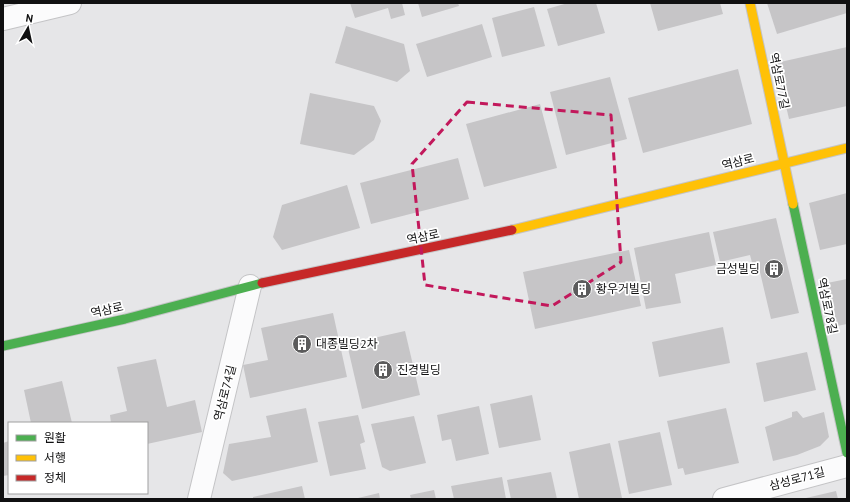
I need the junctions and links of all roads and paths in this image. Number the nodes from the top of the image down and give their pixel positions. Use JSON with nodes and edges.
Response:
{"nodes":[{"id":1,"x":70,"y":3,"type":"edge"},
{"id":2,"x":750,"y":3,"type":"edge"},
{"id":3,"x":3,"y":19,"type":"edge"},
{"id":4,"x":847,"y":148,"type":"edge"},
{"id":5,"x":784,"y":164,"type":"junction"},
{"id":6,"x":250,"y":286,"type":"junction"},
{"id":7,"x":3,"y":346,"type":"edge"},
{"id":8,"x":847,"y":454,"type":"edge"},
{"id":9,"x":847,"y":466,"type":"edge"},
{"id":10,"x":199,"y":499,"type":"edge"},
{"id":11,"x":724,"y":499,"type":"edge"}],
"edges":[{"from":1,"to":3,"type":"street"},
{"from":2,"to":5,"type":"main road","name":"역삼로77길"},
{"from":4,"to":5,"type":"main road","name":"역삼로"},
{"from":5,"to":6,"type":"main road","name":"역삼로"},
{"from":5,"to":8,"type":"main road","name":"역삼로78길"},
{"from":6,"to":7,"type":"main road","name":"역삼로"},
{"from":6,"to":10,"type":"street","name":"역삼로74길"},
{"from":9,"to":11,"type":"street","name":"삼성로71길"}]}
